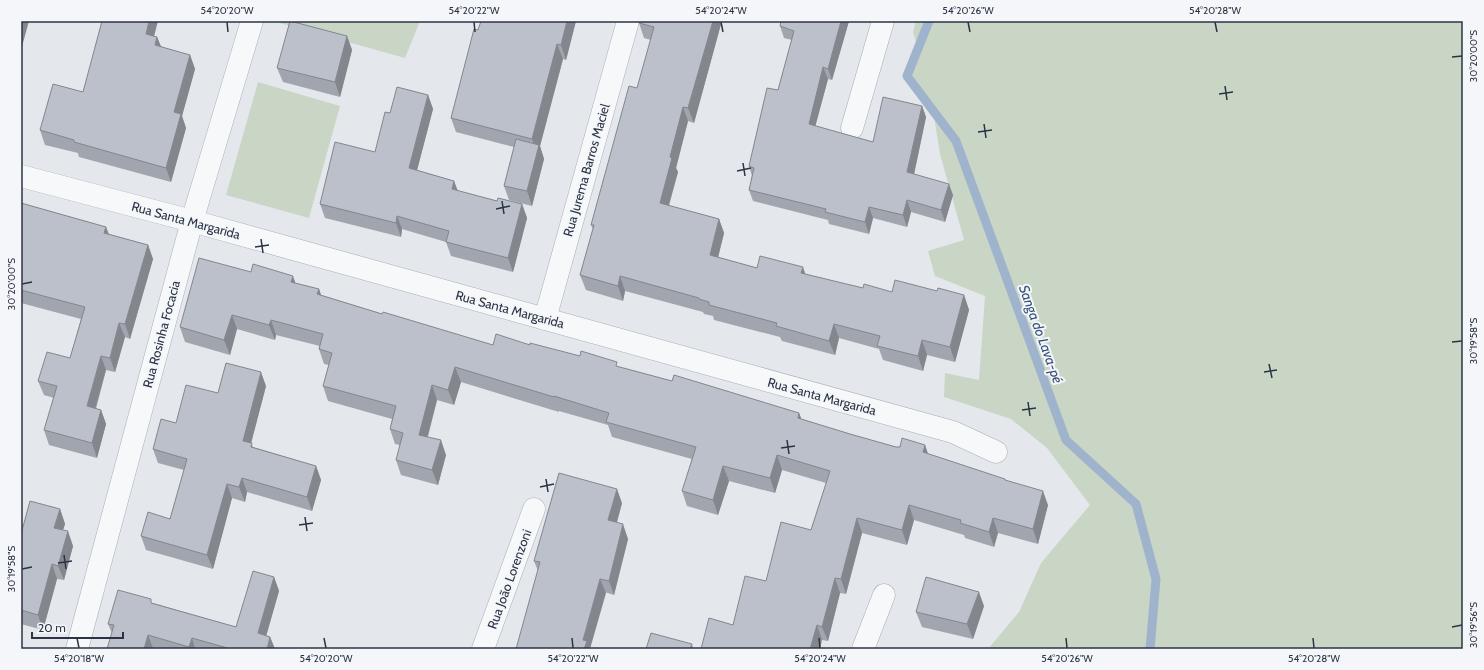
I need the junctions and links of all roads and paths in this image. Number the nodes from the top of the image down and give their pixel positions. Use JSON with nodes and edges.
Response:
{"nodes":[{"id":1,"x":252,"y":21,"type":"edge"},
{"id":2,"x":628,"y":21,"type":"edge"},
{"id":3,"x":883,"y":21,"type":"edge"},
{"id":4,"x":852,"y":128,"type":"dead end"},
{"id":5,"x":21,"y":176,"type":"edge"},
{"id":6,"x":192,"y":221,"type":"junction"},
{"id":7,"x":545,"y":319,"type":"junction"},
{"id":8,"x":996,"y":452,"type":"dead end"},
{"id":9,"x":534,"y":509,"type":"dead end"},
{"id":10,"x":884,"y":595,"type":"dead end"},
{"id":11,"x":77,"y":649,"type":"edge"},
{"id":12,"x":483,"y":649,"type":"edge"},
{"id":13,"x":863,"y":649,"type":"edge"}],
"edges":[{"from":1,"to":6,"type":"street","name":"Rua Rosinha Focacia"},
{"from":2,"to":7,"type":"street","name":"Rua Jurema Barros Maciel"},
{"from":3,"to":4,"type":"street"},
{"from":5,"to":6,"type":"street","name":"Rua Santa Margarida"},
{"from":6,"to":7,"type":"street","name":"Rua Santa Margarida"},
{"from":6,"to":11,"type":"street","name":"Rua Rosinha Focacia"},
{"from":7,"to":8,"type":"street","name":"Rua Santa Margarida"},
{"from":9,"to":12,"type":"street","name":"Rua João Lorenzoni"},
{"from":10,"to":13,"type":"street"}]}
